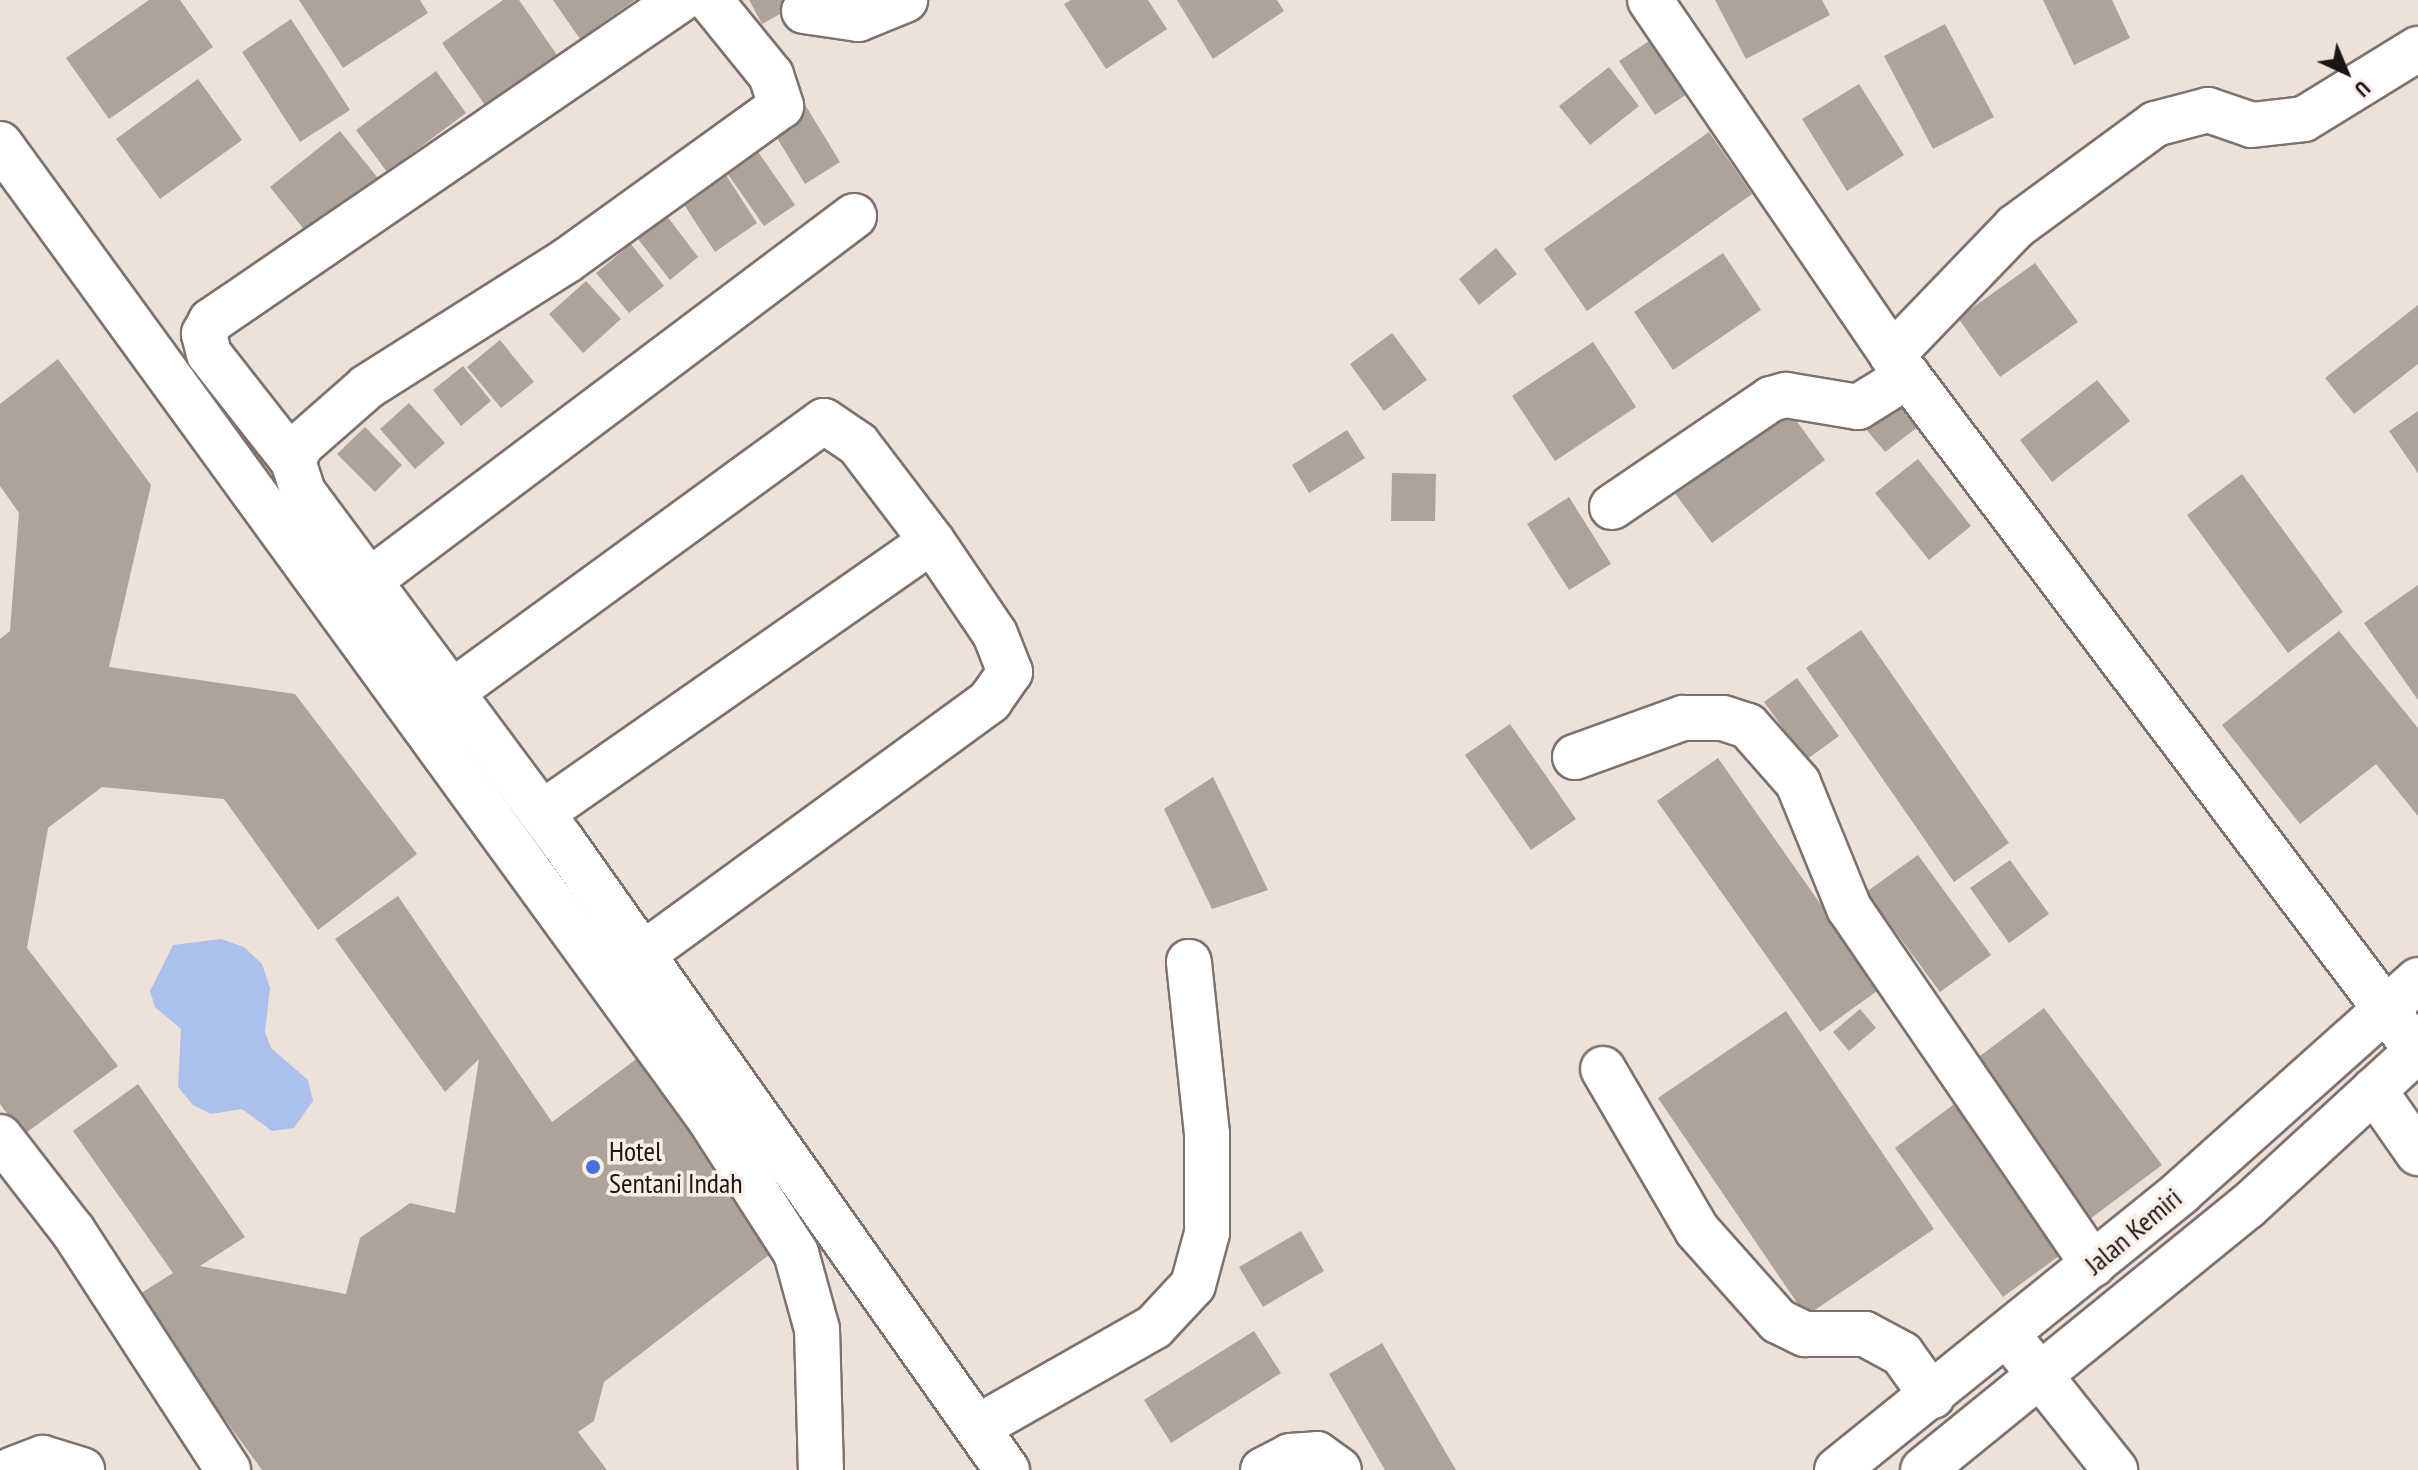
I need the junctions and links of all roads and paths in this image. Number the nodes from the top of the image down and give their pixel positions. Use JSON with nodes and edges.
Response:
{"nodes":[{"id":1,"x":680,"y":0,"type":"edge"},
{"id":2,"x":710,"y":0,"type":"edge"},
{"id":3,"x":905,"y":0,"type":"edge"},
{"id":4,"x":1650,"y":0,"type":"edge"},
{"id":5,"x":804,"y":11,"type":"dead end"},
{"id":6,"x":2418,"y":49,"type":"edge"},
{"id":7,"x":0,"y":144,"type":"edge"},
{"id":8,"x":854,"y":216,"type":"dead end"},
{"id":9,"x":1900,"y":366,"type":"junction"},
{"id":10,"x":293,"y":461,"type":"junction"},
{"id":11,"x":1612,"y":507,"type":"dead end"},
{"id":12,"x":932,"y":541,"type":"junction"},
{"id":13,"x":369,"y":581,"type":"junction"},
{"id":14,"x":452,"y":692,"type":"junction"},
{"id":15,"x":1575,"y":757,"type":"dead end"},
{"id":16,"x":542,"y":813,"type":"junction"},
{"id":17,"x":643,"y":954,"type":"junction"},
{"id":18,"x":1189,"y":962,"type":"dead end"},
{"id":19,"x":2418,"y":980,"type":"edge"},
{"id":20,"x":2386,"y":1010,"type":"junction"},
{"id":21,"x":2417,"y":1051,"type":"edge"},
{"id":22,"x":1603,"y":1069,"type":"dead end"},
{"id":23,"x":2374,"y":1090,"type":"junction"},
{"id":24,"x":0,"y":1137,"type":"edge"},
{"id":25,"x":2418,"y":1153,"type":"edge"},
{"id":26,"x":2093,"y":1264,"type":"junction"},
{"id":27,"x":2007,"y":1334,"type":"junction"},
{"id":28,"x":2043,"y":1376,"type":"junction"},
{"id":29,"x":1932,"y":1396,"type":"junction"},
{"id":30,"x":978,"y":1427,"type":"junction"},
{"id":31,"x":11,"y":1470,"type":"edge"},
{"id":32,"x":82,"y":1470,"type":"edge"},
{"id":33,"x":228,"y":1470,"type":"edge"},
{"id":34,"x":821,"y":1470,"type":"edge"},
{"id":35,"x":1007,"y":1470,"type":"edge"},
{"id":36,"x":1263,"y":1470,"type":"edge"},
{"id":37,"x":1339,"y":1470,"type":"edge"},
{"id":38,"x":1837,"y":1470,"type":"edge"},
{"id":39,"x":1923,"y":1470,"type":"edge"},
{"id":40,"x":2115,"y":1470,"type":"edge"}],
"edges":[{"from":1,"to":10,"type":"main road"},
{"from":2,"to":10,"type":"main road"},
{"from":3,"to":5,"type":"main road"},
{"from":4,"to":9,"type":"main road"},
{"from":6,"to":9,"type":"main road"},
{"from":7,"to":34,"type":"main road"},
{"from":8,"to":13,"type":"main road"},
{"from":9,"to":11,"type":"main road"},
{"from":9,"to":20,"type":"main road"},
{"from":10,"to":13,"type":"main road"},
{"from":12,"to":14,"type":"main road"},
{"from":12,"to":16,"type":"main road"},
{"from":12,"to":17,"type":"main road"},
{"from":13,"to":14,"type":"main road"},
{"from":14,"to":16,"type":"main road"},
{"from":15,"to":26,"type":"main road"},
{"from":16,"to":17,"type":"main road"},
{"from":17,"to":30,"type":"main road"},
{"from":18,"to":30,"type":"main road"},
{"from":19,"to":20,"type":"main road","name":"Jalan Kemiri"},
{"from":20,"to":21,"type":"main road"},
{"from":20,"to":26,"type":"main road","name":"Jalan Kemiri"},
{"from":21,"to":23,"type":"main road","name":"Jalan Kemiri"},
{"from":22,"to":29,"type":"main road"},
{"from":23,"to":25,"type":"main road"},
{"from":23,"to":28,"type":"main road","name":"Jalan Kemiri"},
{"from":24,"to":33,"type":"main road"},
{"from":26,"to":27,"type":"main road","name":"Jalan Kemiri"},
{"from":27,"to":28,"type":"main road"},
{"from":27,"to":29,"type":"main road","name":"Jalan Kemiri"},
{"from":28,"to":39,"type":"main road","name":"Jalan Kemiri"},
{"from":28,"to":40,"type":"main road"},
{"from":29,"to":38,"type":"main road","name":"Jalan Kemiri"},
{"from":30,"to":35,"type":"main road"},
{"from":31,"to":32,"type":"main road"},
{"from":36,"to":37,"type":"main road"}]}
